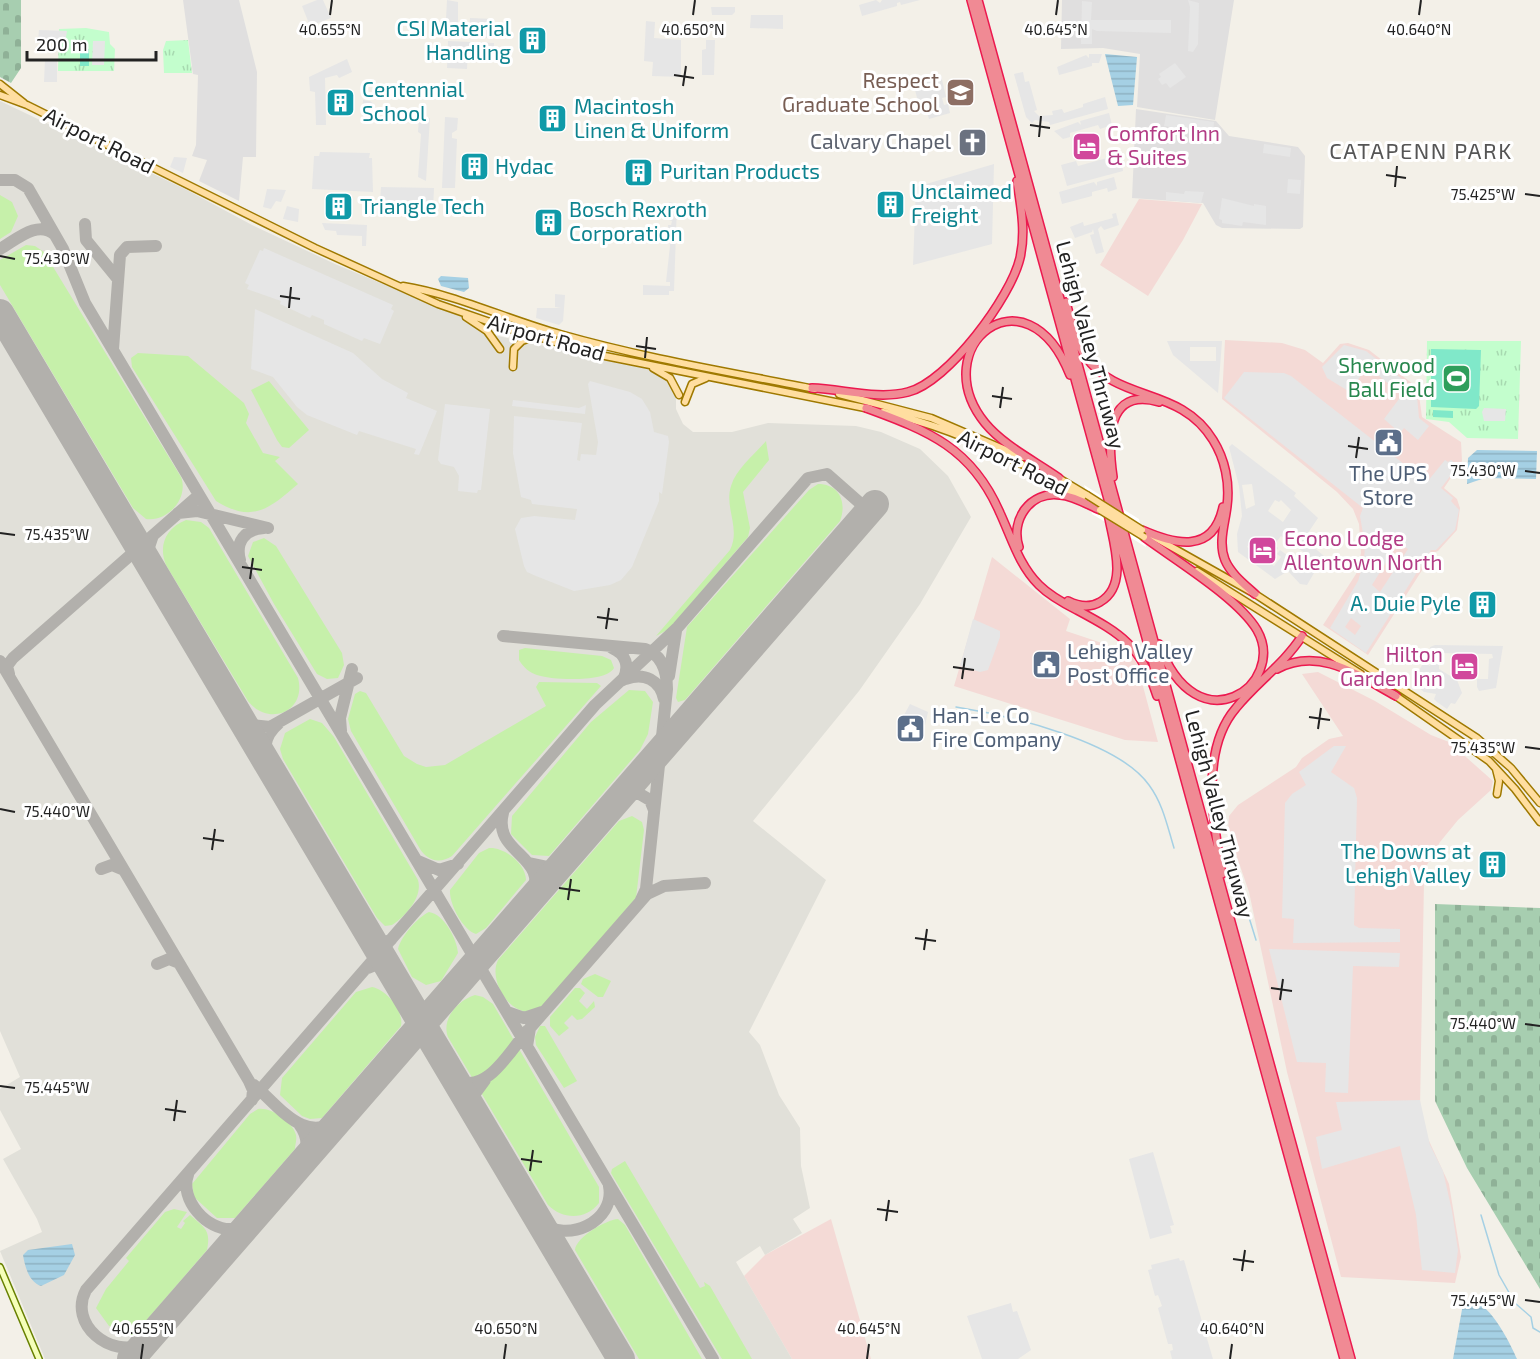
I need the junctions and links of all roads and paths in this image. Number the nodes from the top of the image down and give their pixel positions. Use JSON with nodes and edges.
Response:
{"nodes":[{"id":1,"x":970,"y":0,"type":"edge"},
{"id":2,"x":978,"y":0,"type":"edge"},
{"id":3,"x":0,"y":84,"type":"edge"},
{"id":4,"x":0,"y":95,"type":"edge"},
{"id":5,"x":27,"y":105,"type":"junction"},
{"id":6,"x":1013,"y":152,"type":"junction"},
{"id":7,"x":1027,"y":178,"type":"junction"},
{"id":8,"x":399,"y":285,"type":"junction"},
{"id":9,"x":453,"y":309,"type":"junction"},
{"id":10,"x":535,"y":337,"type":"junction"},
{"id":11,"x":500,"y":349,"type":"dead end"},
{"id":12,"x":648,"y":365,"type":"junction"},
{"id":13,"x":513,"y":366,"type":"dead end"},
{"id":14,"x":708,"y":377,"type":"junction"},
{"id":15,"x":812,"y":388,"type":"junction"},
{"id":16,"x":679,"y":395,"type":"dead end"},
{"id":17,"x":685,"y":402,"type":"dead end"},
{"id":18,"x":866,"y":408,"type":"junction"},
{"id":19,"x":1083,"y":408,"type":"junction"},
{"id":20,"x":1100,"y":469,"type":"junction"},
{"id":21,"x":1059,"y":478,"type":"junction"},
{"id":22,"x":1089,"y":504,"type":"junction"},
{"id":23,"x":1118,"y":509,"type":"junction"},
{"id":24,"x":1100,"y":510,"type":"joint"},
{"id":25,"x":1143,"y":533,"type":"junction"},
{"id":26,"x":1255,"y":594,"type":"junction"},
{"id":27,"x":1143,"y":599,"type":"junction"},
{"id":28,"x":1302,"y":636,"type":"junction"},
{"id":29,"x":1268,"y":675,"type":"junction"},
{"id":30,"x":1396,"y":696,"type":"junction"},
{"id":31,"x":1496,"y":768,"type":"junction"},
{"id":32,"x":1185,"y":778,"type":"junction"},
{"id":33,"x":1497,"y":794,"type":"dead end"},
{"id":34,"x":1540,"y":803,"type":"edge"},
{"id":35,"x":1540,"y":822,"type":"edge"},
{"id":36,"x":1227,"y":906,"type":"junction"},
{"id":37,"x":0,"y":1267,"type":"edge"},
{"id":38,"x":39,"y":1359,"type":"edge"},
{"id":39,"x":1344,"y":1359,"type":"edge"},
{"id":40,"x":1351,"y":1359,"type":"edge"}],
"edges":[{"from":1,"to":6,"type":"highway","name":"Lehigh Valley Thruway"},
{"from":2,"to":7,"type":"highway","name":"Lehigh Valley Thruway"},
{"from":3,"to":5,"type":"main road","name":"Airport Road"},
{"from":4,"to":5,"type":"main road","name":"Airport Road"},
{"from":5,"to":8,"type":"main road","name":"Airport Road"},
{"from":6,"to":15,"type":"highway"},
{"from":6,"to":19,"type":"highway","name":"Lehigh Valley Thruway"},
{"from":7,"to":23,"type":"highway","name":"Lehigh Valley Thruway"},
{"from":7,"to":26,"type":"highway"},
{"from":8,"to":9,"type":"main road","name":"Airport Road"},
{"from":8,"to":15,"type":"main road","name":"Airport Road"},
{"from":9,"to":10,"type":"main road","name":"Airport Road"},
{"from":9,"to":11,"type":"main road"},
{"from":10,"to":12,"type":"main road","name":"Airport Road"},
{"from":10,"to":13,"type":"main road"},
{"from":12,"to":14,"type":"main road","name":"Airport Road"},
{"from":12,"to":16,"type":"main road"},
{"from":14,"to":17,"type":"main road"},
{"from":14,"to":18,"type":"main road","name":"Airport Road"},
{"from":15,"to":21,"type":"main road","name":"Airport Road"},
{"from":18,"to":22,"type":"main road","name":"Airport Road"},
{"from":18,"to":32,"type":"highway"},
{"from":19,"to":20,"type":"highway","name":"Lehigh Valley Thruway"},
{"from":19,"to":21,"type":"highway"},
{"from":20,"to":22,"type":"highway"},
{"from":20,"to":32,"type":"highway","name":"Lehigh Valley Thruway"},
{"from":21,"to":25,"type":"main road","name":"Airport Road","bridge":true},
{"from":22,"to":24,"type":"highway"},
{"from":23,"to":25,"type":"highway"},
{"from":23,"to":27,"type":"highway","name":"Lehigh Valley Thruway"},
{"from":24,"to":25,"type":"main road","name":"Airport Road","bridge":true},
{"from":25,"to":26,"type":"main road","name":"Airport Road"},
{"from":25,"to":27,"type":"highway"},
{"from":25,"to":28,"type":"main road","name":"Airport Road"},
{"from":26,"to":34,"type":"main road","name":"Airport Road"},
{"from":27,"to":36,"type":"highway","name":"Lehigh Valley Thruway"},
{"from":28,"to":29,"type":"highway"},
{"from":28,"to":30,"type":"main road","name":"Airport Road"},
{"from":29,"to":30,"type":"highway"},
{"from":29,"to":36,"type":"highway"},
{"from":30,"to":31,"type":"main road","name":"Airport Road"},
{"from":31,"to":33,"type":"main road"},
{"from":31,"to":35,"type":"main road","name":"Airport Road"},
{"from":32,"to":39,"type":"highway","name":"Lehigh Valley Thruway"},
{"from":36,"to":40,"type":"highway","name":"Lehigh Valley Thruway"},
{"from":37,"to":38,"type":"main road"}]}
